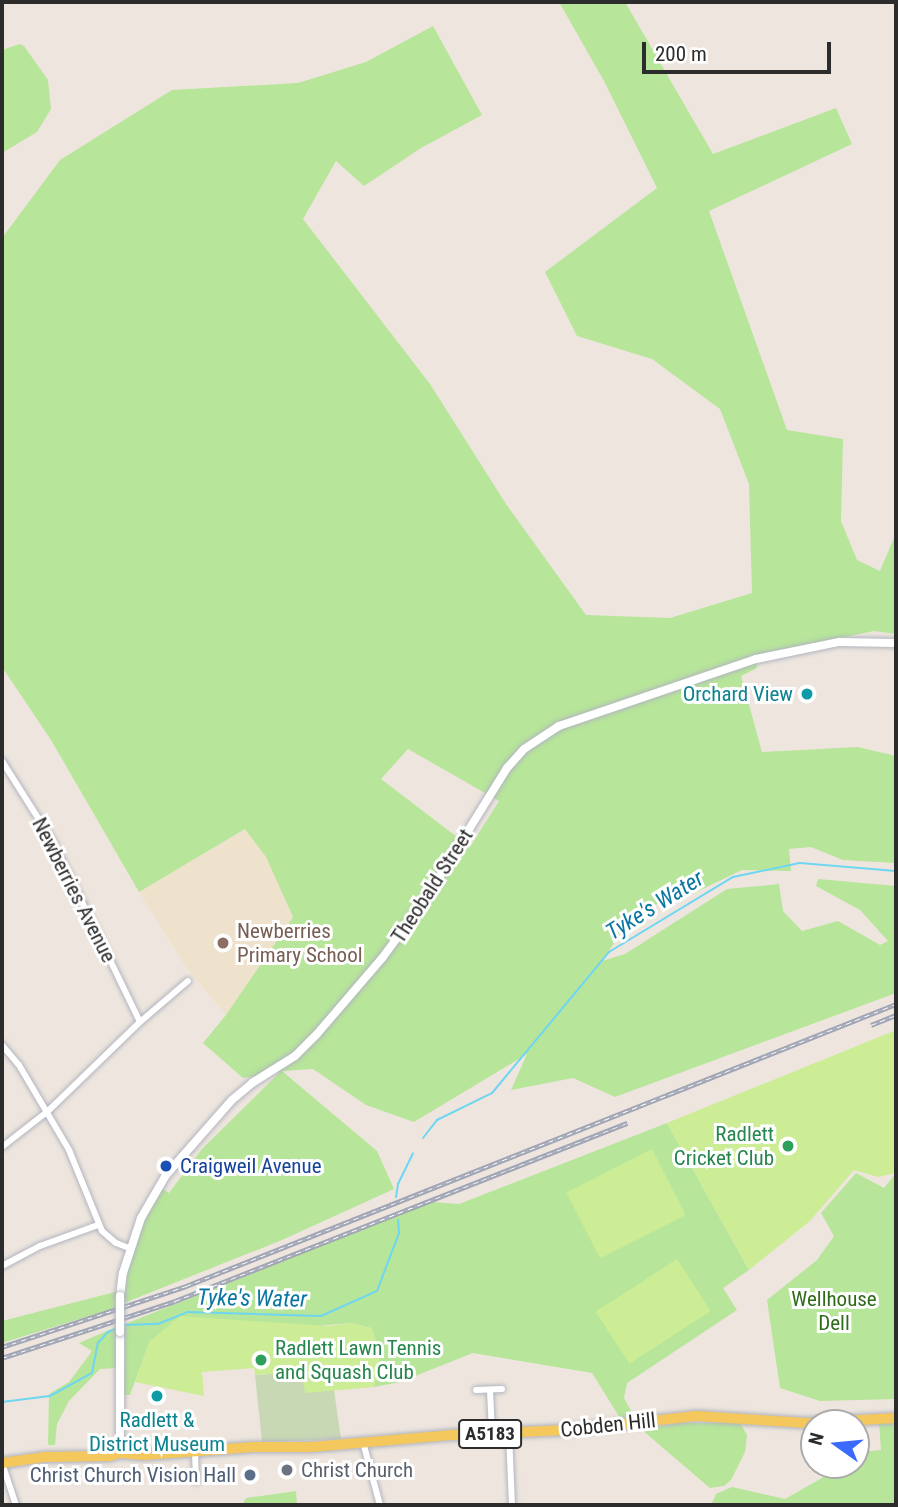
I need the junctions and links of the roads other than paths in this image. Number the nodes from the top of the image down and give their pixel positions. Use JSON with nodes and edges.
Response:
{"nodes":[{"id":1,"x":896,"y":643,"type":"edge"},
{"id":2,"x":2,"y":761,"type":"edge"},
{"id":3,"x":188,"y":981,"type":"dead end"},
{"id":4,"x":140,"y":1022,"type":"junction"},
{"id":5,"x":2,"y":1045,"type":"edge"},
{"id":6,"x":47,"y":1112,"type":"junction"},
{"id":7,"x":2,"y":1147,"type":"edge"},
{"id":8,"x":98,"y":1224,"type":"junction"},
{"id":9,"x":130,"y":1248,"type":"junction"},
{"id":10,"x":2,"y":1266,"type":"edge"},
{"id":11,"x":502,"y":1389,"type":"dead end"},
{"id":12,"x":477,"y":1390,"type":"dead end"},
{"id":13,"x":490,"y":1390,"type":"junction"},
{"id":14,"x":896,"y":1418,"type":"edge"},
{"id":15,"x":492,"y":1434,"type":"junction"},
{"id":16,"x":509,"y":1434,"type":"junction"},
{"id":17,"x":363,"y":1442,"type":"junction"},
{"id":18,"x":194,"y":1452,"type":"junction"},
{"id":19,"x":120,"y":1453,"type":"junction"},
{"id":20,"x":2,"y":1463,"type":"edge"},
{"id":21,"x":197,"y":1481,"type":"dead end"},
{"id":22,"x":16,"y":1505,"type":"edge"},
{"id":23,"x":380,"y":1505,"type":"edge"},
{"id":24,"x":512,"y":1505,"type":"edge"}],
"edges":[{"from":1,"to":9,"type":"street","name":"Theobald Street"},
{"from":2,"to":4,"type":"street","name":"Newberries Avenue"},
{"from":3,"to":4,"type":"street"},
{"from":4,"to":6,"type":"street"},
{"from":5,"to":6,"type":"street"},
{"from":6,"to":7,"type":"street"},
{"from":6,"to":8,"type":"street"},
{"from":8,"to":9,"type":"street"},
{"from":8,"to":10,"type":"street"},
{"from":9,"to":19,"type":"street","name":"Theobald Street","bridge":true},
{"from":11,"to":13,"type":"street"},
{"from":12,"to":13,"type":"street"},
{"from":13,"to":15,"type":"street"},
{"from":14,"to":16,"type":"main road","name":"Cobden Hill","number":"A5183"},
{"from":15,"to":16,"type":"main road","name":"Cobden Hill","number":"A5183"},
{"from":15,"to":17,"type":"main road","name":"Cobden Hill","number":"A5183"},
{"from":16,"to":24,"type":"street"},
{"from":17,"to":18,"type":"main road","number":"A5183"},
{"from":17,"to":23,"type":"street"},
{"from":18,"to":19,"type":"main road","number":"A5183"},
{"from":18,"to":21,"type":"street"},
{"from":19,"to":20,"type":"main road","number":"A5183"},
{"from":20,"to":22,"type":"street"}]}
